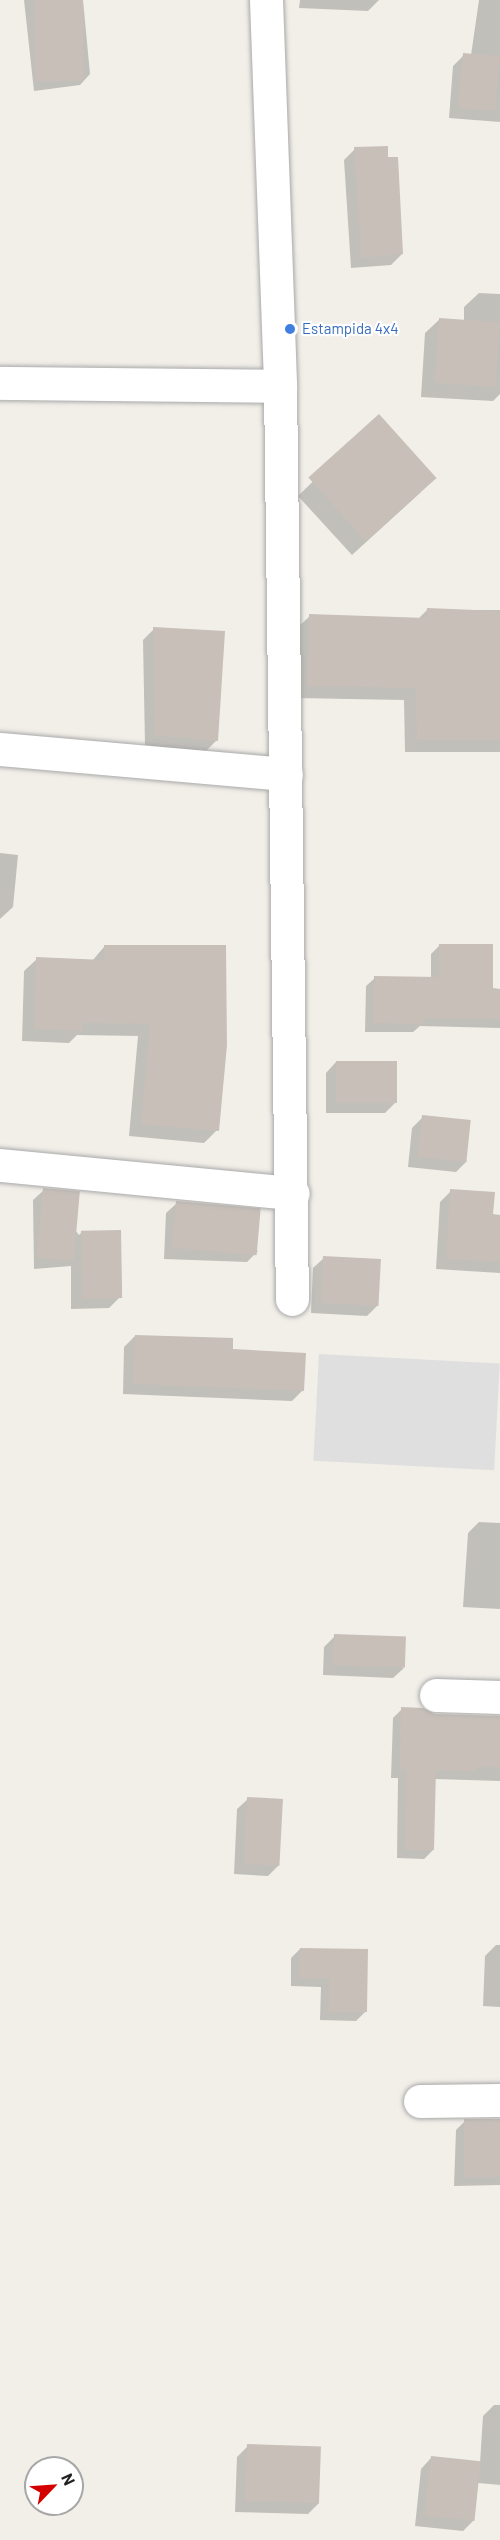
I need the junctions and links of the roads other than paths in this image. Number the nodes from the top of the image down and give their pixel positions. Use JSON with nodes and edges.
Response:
{"nodes":[{"id":1,"x":266,"y":0,"type":"edge"},
{"id":2,"x":0,"y":383,"type":"edge"},
{"id":3,"x":280,"y":386,"type":"junction"},
{"id":4,"x":0,"y":749,"type":"edge"},
{"id":5,"x":286,"y":774,"type":"junction"},
{"id":6,"x":0,"y":1165,"type":"edge"},
{"id":7,"x":293,"y":1192,"type":"junction"},
{"id":8,"x":292,"y":1299,"type":"dead end"},
{"id":9,"x":436,"y":1695,"type":"dead end"},
{"id":10,"x":500,"y":1697,"type":"edge"},
{"id":11,"x":500,"y":2100,"type":"edge"},
{"id":12,"x":420,"y":2101,"type":"dead end"}],
"edges":[{"from":1,"to":3,"type":"street"},
{"from":2,"to":3,"type":"street"},
{"from":3,"to":5,"type":"street"},
{"from":4,"to":5,"type":"street"},
{"from":5,"to":7,"type":"street"},
{"from":6,"to":7,"type":"street"},
{"from":7,"to":8,"type":"street"},
{"from":9,"to":10,"type":"street"},
{"from":11,"to":12,"type":"street"}]}
